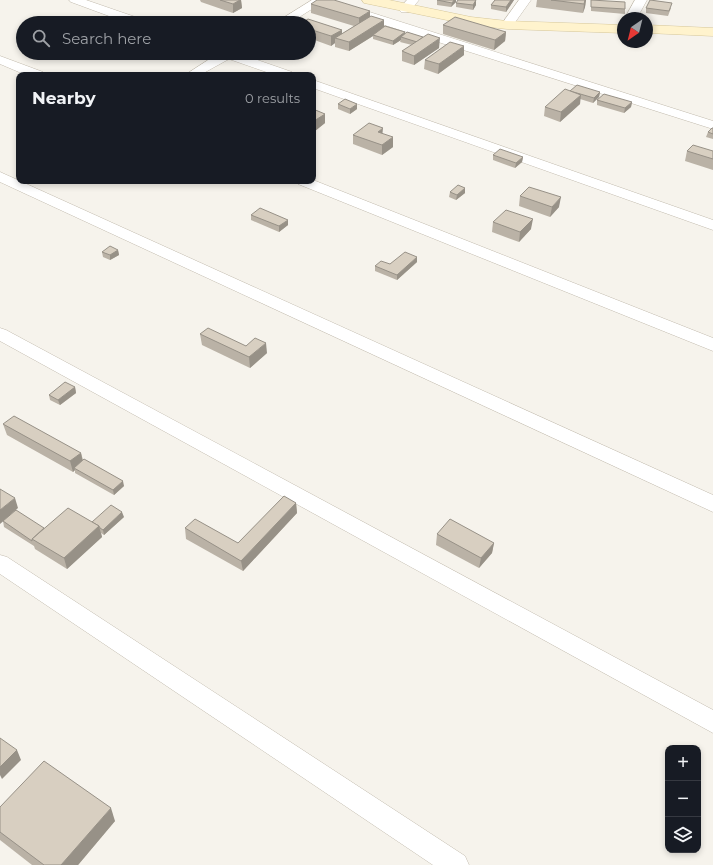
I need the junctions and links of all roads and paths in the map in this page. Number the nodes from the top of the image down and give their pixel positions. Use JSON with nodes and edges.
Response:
{"nodes":[{"id":1,"x":74,"y":0,"type":"edge"},
{"id":2,"x":320,"y":0,"type":"edge"},
{"id":3,"x":369,"y":0,"type":"edge"},
{"id":4,"x":525,"y":0,"type":"edge"},
{"id":5,"x":641,"y":0,"type":"edge"},
{"id":6,"x":409,"y":4,"type":"edge"},
{"id":7,"x":335,"y":5,"type":"edge"},
{"id":8,"x":350,"y":10,"type":"edge"},
{"id":9,"x":634,"y":12,"type":"edge"},
{"id":10,"x":120,"y":16,"type":"edge"},
{"id":11,"x":293,"y":16,"type":"edge"},
{"id":12,"x":506,"y":25,"type":"junction"},
{"id":13,"x":617,"y":29,"type":"edge"},
{"id":14,"x":653,"y":29,"type":"edge"},
{"id":15,"x":713,"y":32,"type":"edge"},
{"id":16,"x":0,"y":60,"type":"edge"},
{"id":17,"x":216,"y":60,"type":"edge"},
{"id":18,"x":246,"y":60,"type":"edge"},
{"id":19,"x":30,"y":72,"type":"edge"},
{"id":20,"x":196,"y":72,"type":"edge"},
{"id":21,"x":279,"y":72,"type":"edge"},
{"id":22,"x":316,"y":85,"type":"edge"},
{"id":23,"x":713,"y":125,"type":"edge"},
{"id":24,"x":18,"y":184,"type":"edge"},
{"id":25,"x":310,"y":184,"type":"edge"},
{"id":26,"x":713,"y":225,"type":"edge"},
{"id":27,"x":0,"y":334,"type":"edge"},
{"id":28,"x":713,"y":345,"type":"edge"},
{"id":29,"x":713,"y":504,"type":"edge"},
{"id":30,"x":0,"y":563,"type":"edge"},
{"id":31,"x":713,"y":722,"type":"edge"},
{"id":32,"x":456,"y":865,"type":"edge"}],
"edges":[{"from":1,"to":10,"type":"street"},
{"from":2,"to":7,"type":"street"},
{"from":2,"to":11,"type":"street"},
{"from":3,"to":6,"type":"main road"},
{"from":4,"to":12,"type":"street"},
{"from":5,"to":9,"type":"street"},
{"from":6,"to":12,"type":"main road"},
{"from":8,"to":23,"type":"street"},
{"from":12,"to":13,"type":"main road"},
{"from":14,"to":15,"type":"main road"},
{"from":16,"to":19,"type":"street"},
{"from":17,"to":20,"type":"street"},
{"from":18,"to":21,"type":"street"},
{"from":22,"to":26,"type":"street"},
{"from":24,"to":29,"type":"street"},
{"from":25,"to":28,"type":"street"},
{"from":27,"to":31,"type":"street"},
{"from":30,"to":32,"type":"street"}]}
